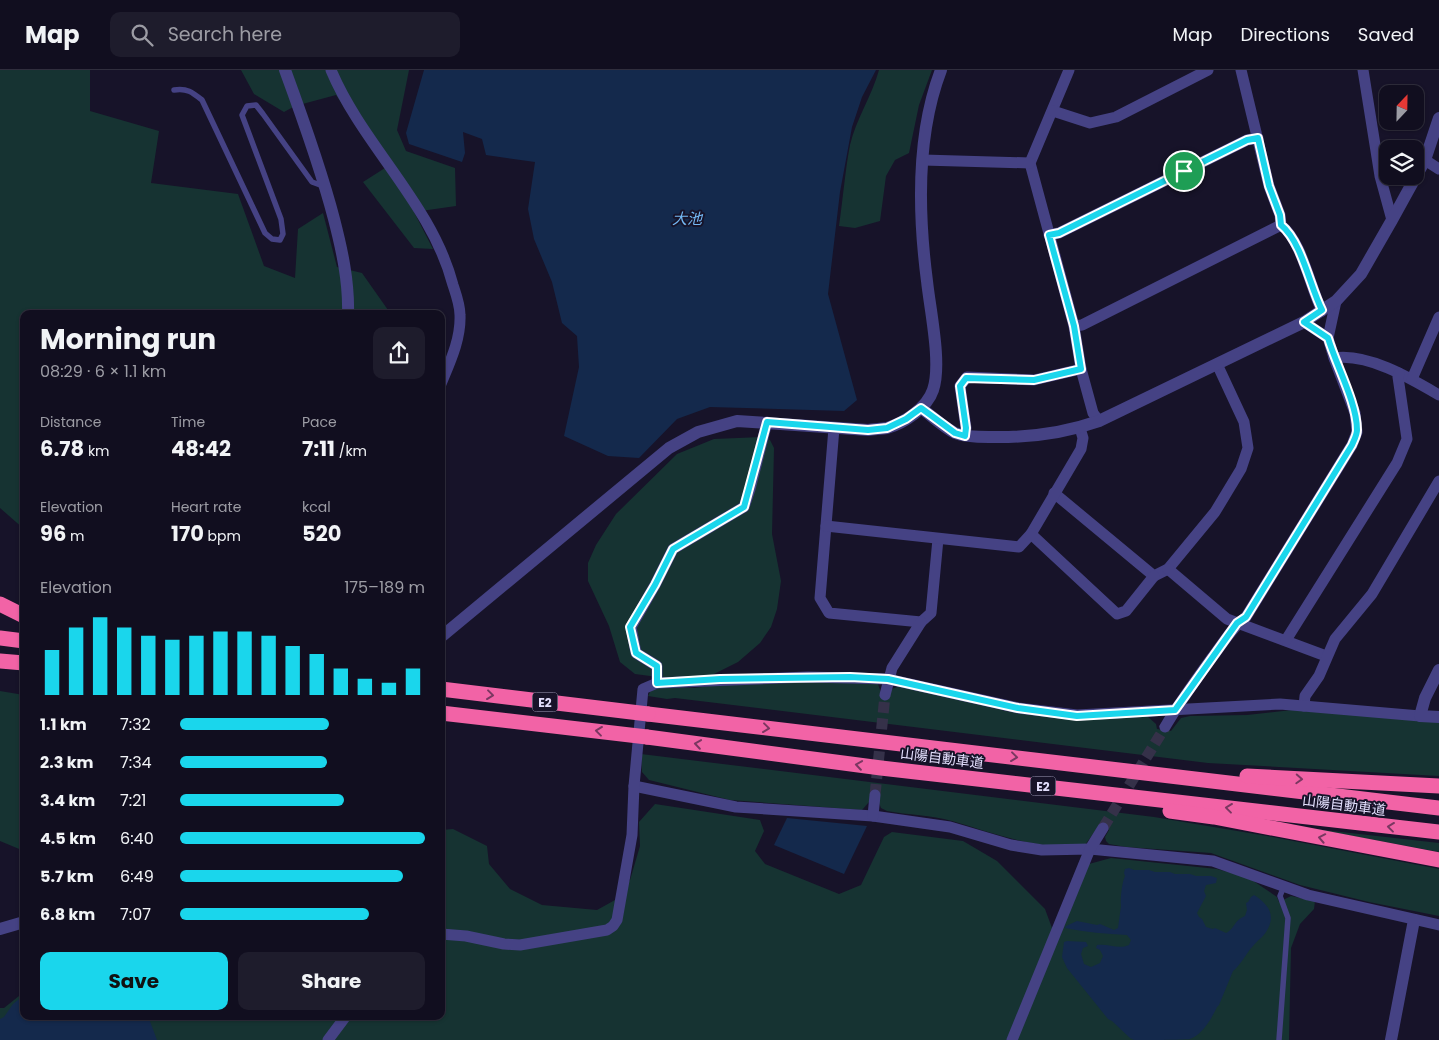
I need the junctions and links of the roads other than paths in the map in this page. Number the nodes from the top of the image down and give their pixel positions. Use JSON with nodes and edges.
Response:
{"nodes":[{"id":1,"x":285,"y":70,"type":"edge"},
{"id":2,"x":331,"y":70,"type":"edge"},
{"id":3,"x":941,"y":70,"type":"edge"},
{"id":4,"x":1069,"y":70,"type":"edge"},
{"id":5,"x":1208,"y":70,"type":"edge"},
{"id":6,"x":1241,"y":70,"type":"edge"},
{"id":7,"x":1364,"y":70,"type":"edge"},
{"id":8,"x":174,"y":90,"type":"dead end"},
{"id":9,"x":1053,"y":110,"type":"junction"},
{"id":10,"x":1439,"y":118,"type":"edge"},
{"id":11,"x":1258,"y":138,"type":"junction"},
{"id":12,"x":923,"y":160,"type":"junction"},
{"id":13,"x":1425,"y":160,"type":"junction"},
{"id":14,"x":1030,"y":163,"type":"junction"},
{"id":15,"x":1439,"y":168,"type":"edge"},
{"id":16,"x":325,"y":187,"type":"junction"},
{"id":17,"x":1392,"y":220,"type":"junction"},
{"id":18,"x":1281,"y":225,"type":"junction"},
{"id":19,"x":1049,"y":235,"type":"junction"},
{"id":20,"x":1336,"y":301,"type":"junction"},
{"id":21,"x":348,"y":310,"type":"edge"},
{"id":22,"x":1322,"y":310,"type":"junction"},
{"id":23,"x":1439,"y":316,"type":"edge"},
{"id":24,"x":1304,"y":322,"type":"junction"},
{"id":25,"x":1074,"y":326,"type":"junction"},
{"id":26,"x":1328,"y":338,"type":"junction"},
{"id":27,"x":1334,"y":358,"type":"junction"},
{"id":28,"x":1216,"y":364,"type":"junction"},
{"id":29,"x":1081,"y":369,"type":"junction"},
{"id":30,"x":445,"y":373,"type":"edge"},
{"id":31,"x":1399,"y":373,"type":"junction"},
{"id":32,"x":1412,"y":379,"type":"junction"},
{"id":33,"x":1439,"y":395,"type":"edge"},
{"id":34,"x":921,"y":408,"type":"junction"},
{"id":35,"x":767,"y":422,"type":"junction"},
{"id":36,"x":1099,"y":422,"type":"junction"},
{"id":37,"x":834,"y":428,"type":"junction"},
{"id":38,"x":1080,"y":428,"type":"junction"},
{"id":39,"x":965,"y":436,"type":"junction"},
{"id":40,"x":1439,"y":481,"type":"edge"},
{"id":41,"x":1054,"y":492,"type":"junction"},
{"id":42,"x":826,"y":526,"type":"junction"},
{"id":43,"x":1031,"y":534,"type":"junction"},
{"id":44,"x":938,"y":539,"type":"junction"},
{"id":45,"x":1168,"y":569,"type":"junction"},
{"id":46,"x":1154,"y":576,"type":"junction"},
{"id":47,"x":0,"y":604,"type":"edge"},
{"id":48,"x":20,"y":614,"type":"edge"},
{"id":49,"x":921,"y":622,"type":"junction"},
{"id":50,"x":1237,"y":623,"type":"junction"},
{"id":51,"x":445,"y":635,"type":"edge"},
{"id":52,"x":0,"y":638,"type":"edge"},
{"id":53,"x":20,"y":640,"type":"edge"},
{"id":54,"x":1286,"y":640,"type":"junction"},
{"id":55,"x":1326,"y":656,"type":"junction"},
{"id":56,"x":0,"y":660,"type":"edge"},
{"id":57,"x":20,"y":662,"type":"edge"},
{"id":58,"x":0,"y":669,"type":"edge"},
{"id":59,"x":20,"y":670,"type":"edge"},
{"id":60,"x":1439,"y":670,"type":"edge"},
{"id":61,"x":888,"y":679,"type":"junction"},
{"id":62,"x":657,"y":683,"type":"junction"},
{"id":63,"x":445,"y":690,"type":"edge"},
{"id":64,"x":886,"y":695,"type":"tunnel mouth"},
{"id":65,"x":1304,"y":706,"type":"junction"},
{"id":66,"x":1175,"y":710,"type":"junction"},
{"id":67,"x":445,"y":713,"type":"edge"},
{"id":68,"x":1420,"y":716,"type":"junction"},
{"id":69,"x":1439,"y":717,"type":"edge"},
{"id":70,"x":1165,"y":727,"type":"tunnel mouth"},
{"id":71,"x":881,"y":768,"type":"junction"},
{"id":72,"x":1110,"y":768,"type":"junction"},
{"id":73,"x":634,"y":786,"type":"junction"},
{"id":74,"x":1439,"y":786,"type":"edge"},
{"id":75,"x":875,"y":795,"type":"tunnel mouth"},
{"id":76,"x":1439,"y":808,"type":"edge"},
{"id":77,"x":873,"y":816,"type":"junction"},
{"id":78,"x":1103,"y":828,"type":"tunnel mouth"},
{"id":79,"x":1439,"y":832,"type":"edge"},
{"id":80,"x":1090,"y":849,"type":"junction"},
{"id":81,"x":1439,"y":860,"type":"edge"},
{"id":82,"x":1284,"y":886,"type":"junction"},
{"id":83,"x":1414,"y":920,"type":"junction"},
{"id":84,"x":20,"y":923,"type":"edge"},
{"id":85,"x":1439,"y":925,"type":"edge"},
{"id":86,"x":0,"y":928,"type":"edge"},
{"id":87,"x":445,"y":934,"type":"edge"},
{"id":88,"x":343,"y":1020,"type":"edge"},
{"id":89,"x":328,"y":1040,"type":"edge"},
{"id":90,"x":1012,"y":1040,"type":"edge"},
{"id":91,"x":1279,"y":1040,"type":"edge"},
{"id":92,"x":1391,"y":1040,"type":"edge"}],
"edges":[{"from":1,"to":16,"type":"street"},
{"from":2,"to":30,"type":"street"},
{"from":3,"to":12,"type":"street"},
{"from":4,"to":9,"type":"street"},
{"from":5,"to":9,"type":"street"},
{"from":6,"to":11,"type":"street"},
{"from":7,"to":17,"type":"street"},
{"from":8,"to":16,"type":"lane"},
{"from":9,"to":14,"type":"street"},
{"from":10,"to":13,"type":"street"},
{"from":11,"to":18,"type":"street"},
{"from":11,"to":19,"type":"street"},
{"from":12,"to":14,"type":"street"},
{"from":12,"to":34,"type":"street"},
{"from":13,"to":15,"type":"street"},
{"from":13,"to":17,"type":"street"},
{"from":14,"to":19,"type":"street"},
{"from":16,"to":21,"type":"street"},
{"from":17,"to":20,"type":"street"},
{"from":18,"to":22,"type":"street"},
{"from":18,"to":25,"type":"street"},
{"from":19,"to":25,"type":"street"},
{"from":20,"to":22,"type":"street"},
{"from":20,"to":26,"type":"street"},
{"from":22,"to":24,"type":"street"},
{"from":23,"to":32,"type":"street"},
{"from":24,"to":26,"type":"street"},
{"from":24,"to":28,"type":"street"},
{"from":25,"to":29,"type":"street"},
{"from":26,"to":27,"type":"street"},
{"from":27,"to":31,"type":"street"},
{"from":27,"to":50,"type":"street"},
{"from":28,"to":36,"type":"street"},
{"from":28,"to":45,"type":"street"},
{"from":29,"to":36,"type":"street"},
{"from":29,"to":39,"type":"street"},
{"from":31,"to":32,"type":"street"},
{"from":31,"to":54,"type":"street"},
{"from":32,"to":33,"type":"street"},
{"from":34,"to":37,"type":"street"},
{"from":34,"to":39,"type":"street"},
{"from":35,"to":37,"type":"street"},
{"from":35,"to":51,"type":"street"},
{"from":35,"to":62,"type":"street"},
{"from":36,"to":38,"type":"street"},
{"from":37,"to":42,"type":"street"},
{"from":38,"to":39,"type":"street"},
{"from":38,"to":41,"type":"street"},
{"from":40,"to":55,"type":"street"},
{"from":41,"to":43,"type":"street"},
{"from":41,"to":46,"type":"street"},
{"from":42,"to":44,"type":"street"},
{"from":42,"to":49,"type":"street"},
{"from":43,"to":44,"type":"street"},
{"from":43,"to":46,"type":"street"},
{"from":44,"to":49,"type":"street"},
{"from":45,"to":46,"type":"street"},
{"from":45,"to":50,"type":"street"},
{"from":47,"to":48,"type":"highway"},
{"from":49,"to":61,"type":"street"},
{"from":50,"to":54,"type":"street"},
{"from":50,"to":66,"type":"street"},
{"from":52,"to":53,"type":"highway"},
{"from":54,"to":55,"type":"street"},
{"from":55,"to":65,"type":"street"},
{"from":56,"to":57,"type":"highway"},
{"from":58,"to":59,"type":"highway"},
{"from":60,"to":68,"type":"street"},
{"from":61,"to":62,"type":"street"},
{"from":61,"to":64,"type":"street"},
{"from":61,"to":66,"type":"street"},
{"from":62,"to":73,"type":"street"},
{"from":63,"to":72,"type":"highway","name":"山陽自動車道","number":"E2","one_way":true,"bridge":true},
{"from":65,"to":66,"type":"street"},
{"from":65,"to":68,"type":"street"},
{"from":66,"to":70,"type":"street"},
{"from":71,"to":67,"type":"highway","name":"山陽自動車道","number":"E2","one_way":true,"bridge":true},
{"from":68,"to":69,"type":"street"},
{"from":79,"to":71,"type":"highway","name":"山陽自動車道","number":"E2","one_way":true},
{"from":81,"to":71,"type":"highway","one_way":true},
{"from":72,"to":74,"type":"highway","one_way":true},
{"from":72,"to":76,"type":"highway","name":"山陽自動車道","number":"E2"},
{"from":73,"to":77,"type":"street"},
{"from":73,"to":87,"type":"street"},
{"from":75,"to":77,"type":"street"},
{"from":77,"to":80,"type":"street"},
{"from":78,"to":80,"type":"street"},
{"from":80,"to":82,"type":"street"},
{"from":80,"to":90,"type":"street"},
{"from":82,"to":83,"type":"street"},
{"from":82,"to":91,"type":"lane"},
{"from":83,"to":85,"type":"street"},
{"from":83,"to":92,"type":"street"},
{"from":84,"to":86,"type":"street"},
{"from":88,"to":89,"type":"street"}]}
